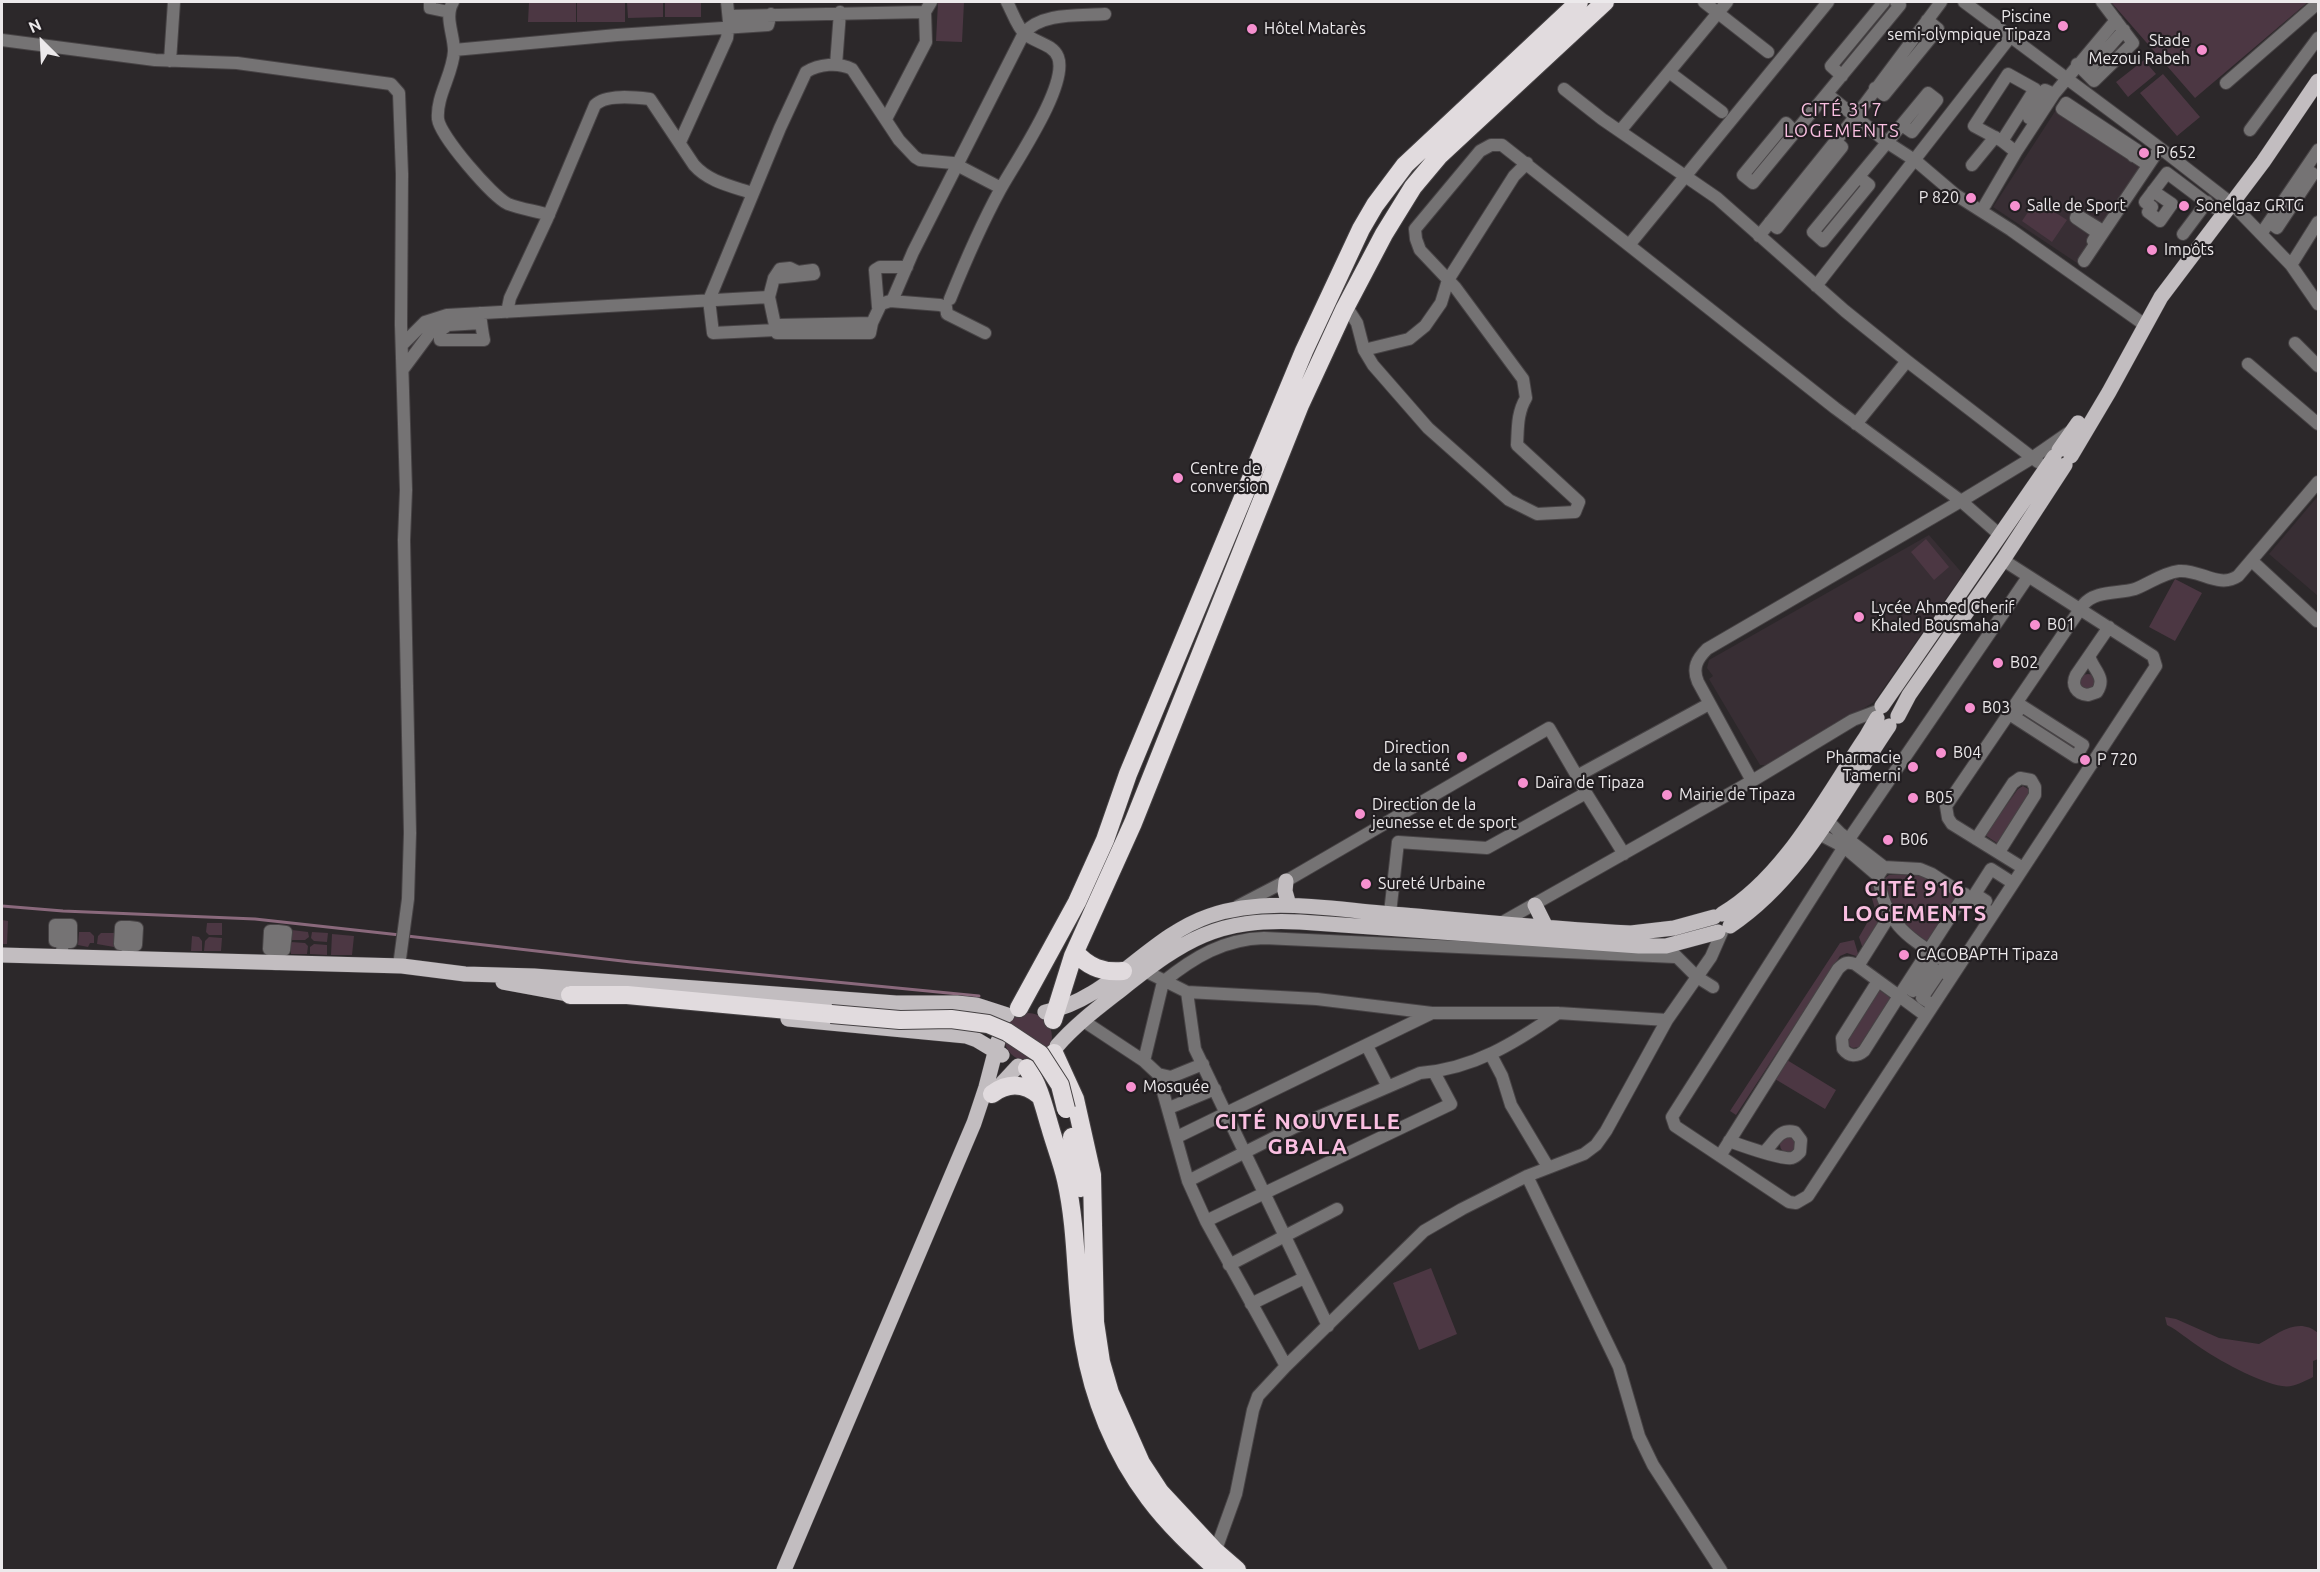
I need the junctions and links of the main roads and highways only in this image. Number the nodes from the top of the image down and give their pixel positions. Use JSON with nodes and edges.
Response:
{"nodes":[{"id":1,"x":1579,"y":2,"type":"edge"},
{"id":2,"x":1605,"y":2,"type":"edge"},
{"id":3,"x":2319,"y":81,"type":"edge"},
{"id":4,"x":2127,"y":356,"type":"junction"},
{"id":5,"x":2059,"y":459,"type":"junction"},
{"id":6,"x":1885,"y":716,"type":"junction"},
{"id":7,"x":1286,"y":881,"type":"road end"},
{"id":8,"x":1289,"y":905,"type":"junction"},
{"id":9,"x":1535,"y":905,"type":"road end"},
{"id":10,"x":1721,"y":924,"type":"junction"},
{"id":11,"x":1546,"y":927,"type":"junction"},
{"id":12,"x":1075,"y":952,"type":"junction"},
{"id":13,"x":2,"y":955,"type":"edge"},
{"id":14,"x":1123,"y":971,"type":"junction"},
{"id":15,"x":465,"y":974,"type":"junction"},
{"id":16,"x":631,"y":985,"type":"junction"},
{"id":17,"x":570,"y":995,"type":"junction"},
{"id":18,"x":722,"y":1003,"type":"junction"},
{"id":19,"x":1013,"y":1012,"type":"junction"},
{"id":20,"x":1051,"y":1014,"type":"junction"},
{"id":21,"x":999,"y":1049,"type":"junction"},
{"id":22,"x":1056,"y":1049,"type":"junction"},
{"id":23,"x":1023,"y":1067,"type":"junction"},
{"id":24,"x":992,"y":1094,"type":"junction"},
{"id":25,"x":1040,"y":1096,"type":"junction"},
{"id":26,"x":974,"y":1124,"type":"junction"},
{"id":27,"x":1080,"y":1188,"type":"junction"},
{"id":28,"x":1093,"y":1253,"type":"junction"},
{"id":29,"x":1076,"y":1260,"type":"junction"},
{"id":30,"x":784,"y":1570,"type":"edge"},
{"id":31,"x":1218,"y":1570,"type":"edge"},
{"id":32,"x":1237,"y":1570,"type":"edge"}],
"edges":[{"from":1,"to":19,"type":"highway"},
{"from":2,"to":12,"type":"highway"},
{"from":3,"to":4,"type":"main road"},
{"from":4,"to":5,"type":"main road"},
{"from":4,"to":5,"type":"main road"},
{"from":5,"to":6,"type":"main road"},
{"from":5,"to":6,"type":"main road"},
{"from":6,"to":10,"type":"main road"},
{"from":6,"to":10,"type":"main road"},
{"from":7,"to":8,"type":"main road"},
{"from":8,"to":11,"type":"main road"},
{"from":8,"to":14,"type":"main road"},
{"from":9,"to":11,"type":"main road"},
{"from":10,"to":11,"type":"main road"},
{"from":10,"to":22,"type":"main road"},
{"from":12,"to":14,"type":"highway"},
{"from":12,"to":20,"type":"highway"},
{"from":13,"to":15,"type":"main road"},
{"from":14,"to":20,"type":"main road"},
{"from":15,"to":16,"type":"main road"},
{"from":15,"to":17,"type":"main road"},
{"from":16,"to":18,"type":"highway"},
{"from":16,"to":19,"type":"main road"},
{"from":17,"to":18,"type":"highway"},
{"from":17,"to":21,"type":"main road"},
{"from":18,"to":27,"type":"highway","bridge":true},
{"from":19,"to":20,"type":"main road"},
{"from":19,"to":21,"type":"main road"},
{"from":20,"to":22,"type":"main road"},
{"from":21,"to":23,"type":"main road"},
{"from":21,"to":26,"type":"main road"},
{"from":22,"to":23,"type":"main road"},
{"from":22,"to":28,"type":"highway"},
{"from":23,"to":24,"type":"main road"},
{"from":23,"to":25,"type":"highway"},
{"from":24,"to":25,"type":"highway"},
{"from":24,"to":26,"type":"main road"},
{"from":25,"to":29,"type":"highway"},
{"from":26,"to":30,"type":"main road"},
{"from":27,"to":28,"type":"highway"},
{"from":27,"to":29,"type":"highway"},
{"from":28,"to":32,"type":"highway"},
{"from":29,"to":31,"type":"highway"}]}
